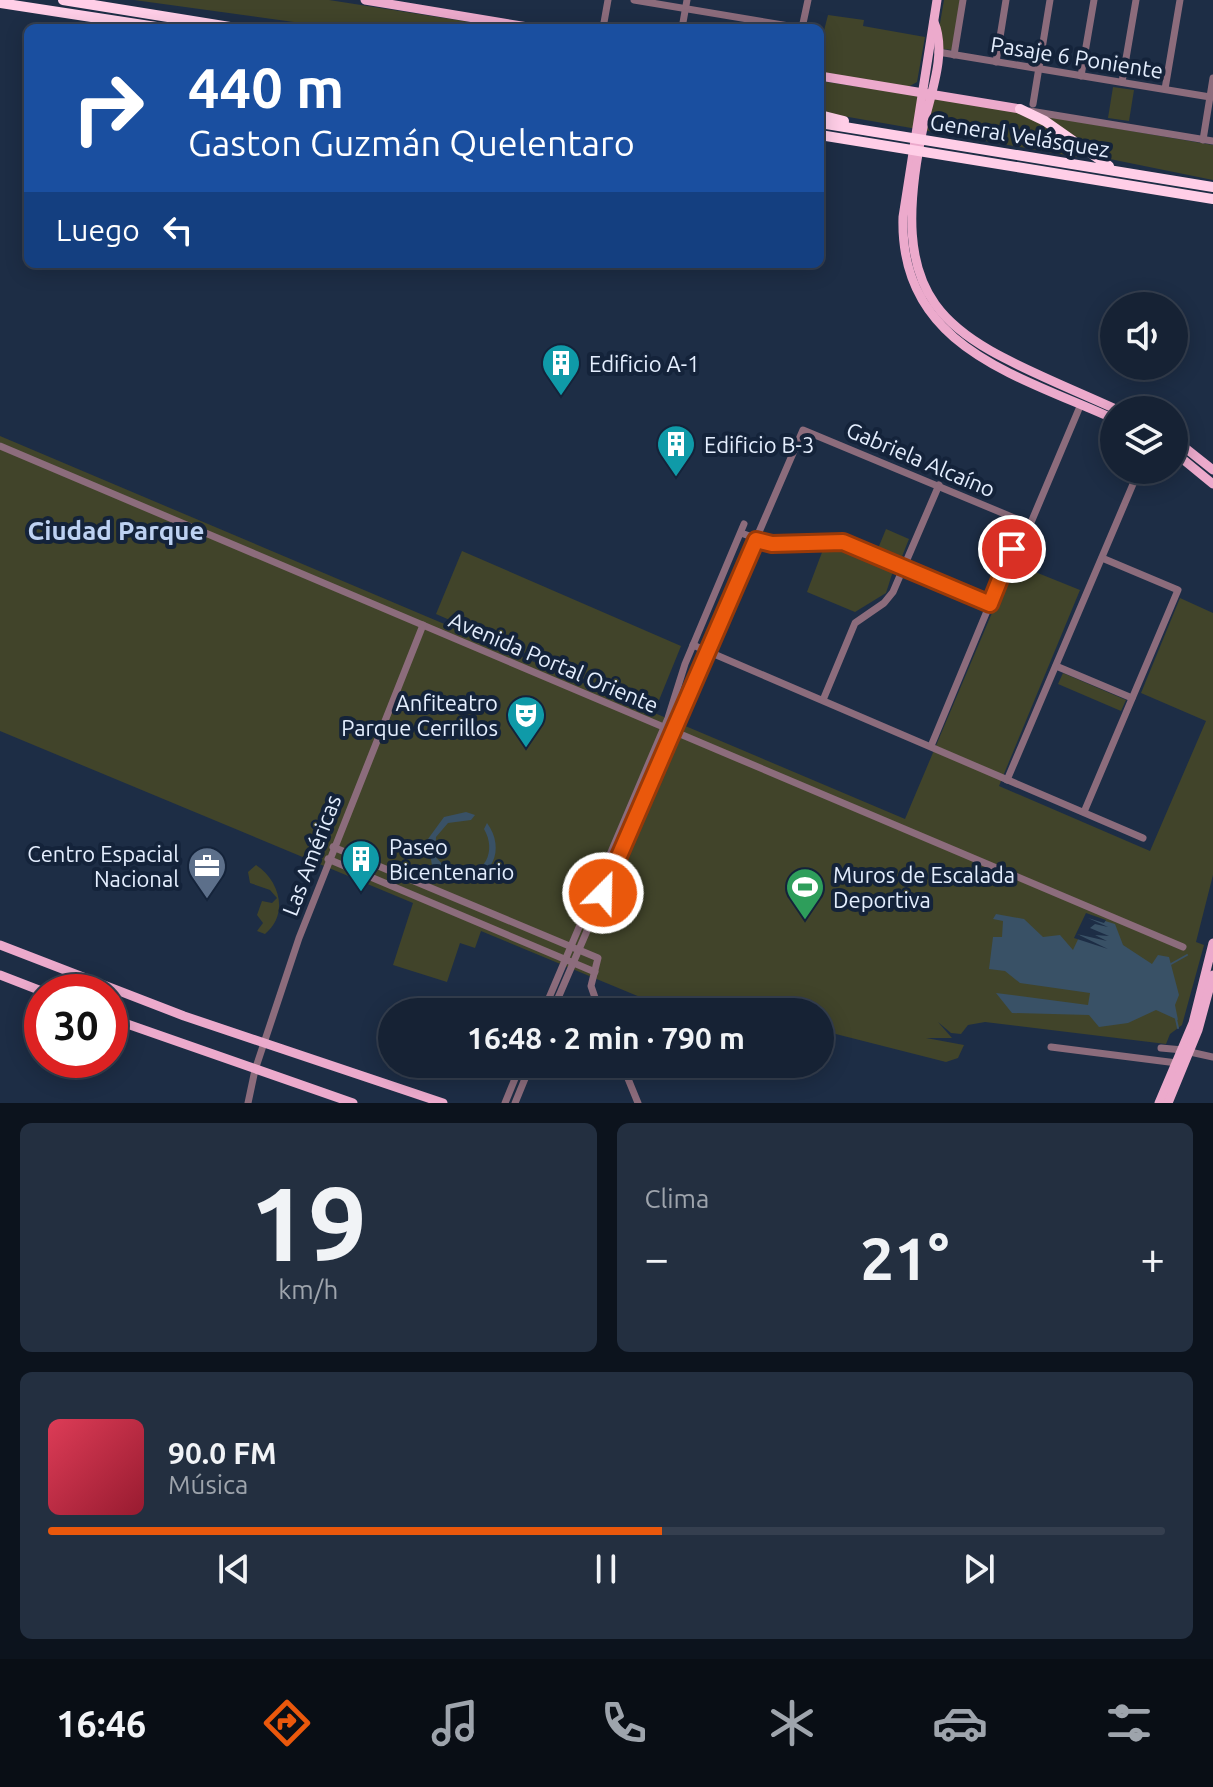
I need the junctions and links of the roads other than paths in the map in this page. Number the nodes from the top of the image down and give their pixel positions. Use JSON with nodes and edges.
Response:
{"nodes":[{"id":1,"x":63,"y":0,"type":"edge"},
{"id":2,"x":365,"y":0,"type":"edge"},
{"id":3,"x":608,"y":0,"type":"edge"},
{"id":4,"x":634,"y":0,"type":"edge"},
{"id":5,"x":808,"y":0,"type":"edge"},
{"id":6,"x":937,"y":0,"type":"edge"},
{"id":7,"x":963,"y":0,"type":"edge"},
{"id":8,"x":1006,"y":0,"type":"edge"},
{"id":9,"x":1050,"y":0,"type":"edge"},
{"id":10,"x":1094,"y":0,"type":"edge"},
{"id":11,"x":1136,"y":0,"type":"edge"},
{"id":12,"x":1180,"y":0,"type":"edge"},
{"id":13,"x":0,"y":3,"type":"edge"},
{"id":14,"x":397,"y":3,"type":"edge"},
{"id":15,"x":686,"y":4,"type":"edge"},
{"id":16,"x":934,"y":21,"type":"junction"},
{"id":17,"x":137,"y":24,"type":"edge"},
{"id":18,"x":211,"y":24,"type":"edge"},
{"id":19,"x":512,"y":24,"type":"edge"},
{"id":20,"x":604,"y":24,"type":"edge"},
{"id":21,"x":683,"y":24,"type":"edge"},
{"id":22,"x":783,"y":24,"type":"edge"},
{"id":23,"x":803,"y":24,"type":"edge"},
{"id":24,"x":938,"y":52,"type":"junction"},
{"id":25,"x":954,"y":55,"type":"junction"},
{"id":26,"x":996,"y":62,"type":"junction"},
{"id":27,"x":1039,"y":69,"type":"junction"},
{"id":28,"x":1081,"y":76,"type":"junction"},
{"id":29,"x":824,"y":77,"type":"edge"},
{"id":30,"x":1213,"y":78,"type":"edge"},
{"id":31,"x":1122,"y":82,"type":"junction"},
{"id":32,"x":1165,"y":89,"type":"junction"},
{"id":33,"x":926,"y":94,"type":"junction"},
{"id":34,"x":1210,"y":97,"type":"junction"},
{"id":35,"x":1033,"y":104,"type":"dead end"},
{"id":36,"x":1020,"y":109,"type":"junction"},
{"id":37,"x":824,"y":116,"type":"edge"},
{"id":38,"x":824,"y":124,"type":"edge"},
{"id":39,"x":880,"y":133,"type":"junction"},
{"id":40,"x":824,"y":136,"type":"edge"},
{"id":41,"x":1203,"y":140,"type":"junction"},
{"id":42,"x":1213,"y":141,"type":"edge"},
{"id":43,"x":927,"y":146,"type":"junction"},
{"id":44,"x":1125,"y":173,"type":"junction"},
{"id":45,"x":1213,"y":187,"type":"edge"},
{"id":46,"x":1213,"y":199,"type":"edge"},
{"id":47,"x":1100,"y":402,"type":"edge"},
{"id":48,"x":1081,"y":404,"type":"junction"},
{"id":49,"x":1100,"y":413,"type":"edge"},
{"id":50,"x":0,"y":446,"type":"edge"},
{"id":51,"x":1188,"y":450,"type":"edge"},
{"id":52,"x":1188,"y":463,"type":"edge"},
{"id":53,"x":1213,"y":470,"type":"edge"},
{"id":54,"x":1133,"y":484,"type":"edge"},
{"id":55,"x":1213,"y":484,"type":"edge"},
{"id":56,"x":939,"y":485,"type":"junction"},
{"id":57,"x":744,"y":524,"type":"dead end"},
{"id":58,"x":741,"y":533,"type":"junction"},
{"id":59,"x":756,"y":540,"type":"junction"},
{"id":60,"x":1102,"y":558,"type":"junction"},
{"id":61,"x":903,"y":568,"type":"junction"},
{"id":62,"x":1008,"y":577,"type":"dead end"},
{"id":63,"x":990,"y":604,"type":"junction"},
{"id":64,"x":423,"y":625,"type":"junction"},
{"id":65,"x":693,"y":645,"type":"junction"},
{"id":66,"x":708,"y":652,"type":"junction"},
{"id":67,"x":1056,"y":666,"type":"junction"},
{"id":68,"x":1132,"y":698,"type":"junction"},
{"id":69,"x":823,"y":700,"type":"junction"},
{"id":70,"x":668,"y":729,"type":"junction"},
{"id":71,"x":931,"y":746,"type":"junction"},
{"id":72,"x":1007,"y":780,"type":"junction"},
{"id":73,"x":1084,"y":812,"type":"junction"},
{"id":74,"x":1143,"y":838,"type":"dead end"},
{"id":75,"x":333,"y":847,"type":"junction"},
{"id":76,"x":328,"y":859,"type":"junction"},
{"id":77,"x":1213,"y":943,"type":"edge"},
{"id":78,"x":0,"y":945,"type":"edge"},
{"id":79,"x":1183,"y":947,"type":"dead end"},
{"id":80,"x":574,"y":948,"type":"junction"},
{"id":81,"x":568,"y":962,"type":"junction"},
{"id":82,"x":595,"y":972,"type":"junction"},
{"id":83,"x":0,"y":975,"type":"edge"},
{"id":84,"x":1213,"y":975,"type":"edge"},
{"id":85,"x":24,"y":984,"type":"edge"},
{"id":86,"x":550,"y":998,"type":"edge"},
{"id":87,"x":556,"y":998,"type":"edge"},
{"id":88,"x":595,"y":998,"type":"edge"},
{"id":89,"x":128,"y":1024,"type":"edge"},
{"id":90,"x":264,"y":1043,"type":"junction"},
{"id":91,"x":1051,"y":1047,"type":"dead end"},
{"id":92,"x":1161,"y":1048,"type":"dead end"},
{"id":93,"x":1186,"y":1051,"type":"junction"},
{"id":94,"x":1213,"y":1057,"type":"edge"},
{"id":95,"x":1177,"y":1063,"type":"junction"},
{"id":96,"x":255,"y":1070,"type":"junction"},
{"id":97,"x":515,"y":1078,"type":"edge"},
{"id":98,"x":525,"y":1078,"type":"edge"},
{"id":99,"x":628,"y":1078,"type":"edge"},
{"id":100,"x":248,"y":1103,"type":"edge"},
{"id":101,"x":350,"y":1103,"type":"edge"},
{"id":102,"x":443,"y":1103,"type":"edge"},
{"id":103,"x":505,"y":1103,"type":"edge"},
{"id":104,"x":515,"y":1103,"type":"edge"},
{"id":105,"x":638,"y":1103,"type":"edge"},
{"id":106,"x":1159,"y":1103,"type":"edge"},
{"id":107,"x":1168,"y":1103,"type":"edge"}],
"edges":[{"from":1,"to":18,"type":"highway"},
{"from":2,"to":14,"type":"main road"},
{"from":3,"to":20,"type":"street"},
{"from":4,"to":15,"type":"street"},
{"from":5,"to":23,"type":"street"},
{"from":6,"to":16,"type":"main road"},
{"from":7,"to":25,"type":"street"},
{"from":8,"to":26,"type":"street"},
{"from":9,"to":27,"type":"street"},
{"from":10,"to":28,"type":"street"},
{"from":11,"to":31,"type":"street"},
{"from":12,"to":32,"type":"street"},
{"from":13,"to":17,"type":"highway"},
{"from":14,"to":19,"type":"main road"},
{"from":15,"to":21,"type":"street"},
{"from":15,"to":22,"type":"street"},
{"from":16,"to":24,"type":"main road"},
{"from":16,"to":33,"type":"main road"},
{"from":24,"to":25,"type":"street","name":"Pasaje 6 Poniente"},
{"from":24,"to":33,"type":"main road"},
{"from":25,"to":26,"type":"street","name":"Pasaje 6 Poniente"},
{"from":26,"to":27,"type":"street","name":"Pasaje 6 Poniente"},
{"from":27,"to":28,"type":"street","name":"Pasaje 6 Poniente"},
{"from":27,"to":35,"type":"street"},
{"from":28,"to":31,"type":"street","name":"Pasaje 6 Poniente"},
{"from":29,"to":33,"type":"main road"},
{"from":30,"to":34,"type":"street"},
{"from":31,"to":32,"type":"street","name":"Pasaje 6 Poniente"},
{"from":32,"to":34,"type":"street","name":"Pasaje 6 Poniente"},
{"from":33,"to":36,"type":"main road"},
{"from":33,"to":47,"type":"main road"},
{"from":33,"to":48,"type":"main road"},
{"from":34,"to":41,"type":"street"},
{"from":36,"to":41,"type":"street"},
{"from":36,"to":44,"type":"highway"},
{"from":37,"to":39,"type":"highway"},
{"from":38,"to":39,"type":"highway","name":"General Velásquez"},
{"from":39,"to":43,"type":"highway","name":"General Velásquez"},
{"from":40,"to":43,"type":"highway","name":"General Velásquez"},
{"from":41,"to":42,"type":"street"},
{"from":43,"to":44,"type":"highway","name":"General Velásquez"},
{"from":43,"to":46,"type":"highway","name":"General Velásquez"},
{"from":44,"to":45,"type":"highway","name":"General Velásquez"},
{"from":48,"to":49,"type":"main road"},
{"from":48,"to":62,"type":"street"},
{"from":50,"to":64,"type":"street","name":"Avenida Portal Oriente"},
{"from":51,"to":53,"type":"main road"},
{"from":52,"to":55,"type":"main road"},
{"from":54,"to":60,"type":"street"},
{"from":56,"to":59,"type":"street","name":"Gabriela Alcaíno"},
{"from":56,"to":61,"type":"street"},
{"from":56,"to":63,"type":"street","name":"Gabriela Alcaíno"},
{"from":57,"to":58,"type":"street"},
{"from":58,"to":59,"type":"street"},
{"from":58,"to":65,"type":"street"},
{"from":59,"to":61,"type":"street"},
{"from":59,"to":66,"type":"street"},
{"from":60,"to":67,"type":"street"},
{"from":60,"to":68,"type":"street"},
{"from":61,"to":63,"type":"street"},
{"from":61,"to":69,"type":"street"},
{"from":63,"to":71,"type":"street"},
{"from":64,"to":70,"type":"street","name":"Avenida Portal Oriente"},
{"from":64,"to":75,"type":"street","name":"Las Américas"},
{"from":65,"to":66,"type":"street"},
{"from":65,"to":70,"type":"street"},
{"from":66,"to":69,"type":"street"},
{"from":66,"to":70,"type":"street"},
{"from":67,"to":68,"type":"street"},
{"from":67,"to":72,"type":"street"},
{"from":68,"to":73,"type":"street"},
{"from":69,"to":71,"type":"street"},
{"from":70,"to":79,"type":"street","name":"Avenida Portal Oriente"},
{"from":70,"to":80,"type":"street"},
{"from":71,"to":72,"type":"street"},
{"from":72,"to":73,"type":"street"},
{"from":73,"to":74,"type":"street"},
{"from":75,"to":76,"type":"street","name":"Las Américas"},
{"from":75,"to":80,"type":"street"},
{"from":76,"to":81,"type":"street"},
{"from":76,"to":90,"type":"street","name":"Las Américas"},
{"from":77,"to":93,"type":"main road"},
{"from":78,"to":90,"type":"main road"},
{"from":80,"to":81,"type":"street"},
{"from":80,"to":82,"type":"street"},
{"from":81,"to":82,"type":"street"},
{"from":81,"to":86,"type":"street"},
{"from":81,"to":87,"type":"street"},
{"from":82,"to":88,"type":"street"},
{"from":83,"to":85,"type":"main road"},
{"from":84,"to":93,"type":"main road"},
{"from":89,"to":96,"type":"main road"},
{"from":90,"to":96,"type":"street","name":"Las Américas"},
{"from":90,"to":102,"type":"main road"},
{"from":91,"to":95,"type":"street"},
{"from":92,"to":93,"type":"street"},
{"from":93,"to":94,"type":"street"},
{"from":93,"to":95,"type":"main road"},
{"from":93,"to":107,"type":"main road"},
{"from":95,"to":106,"type":"main road"},
{"from":96,"to":100,"type":"street","name":"Las Américas"},
{"from":96,"to":101,"type":"main road"},
{"from":97,"to":103,"type":"street"},
{"from":98,"to":104,"type":"street"},
{"from":99,"to":105,"type":"street"}]}
